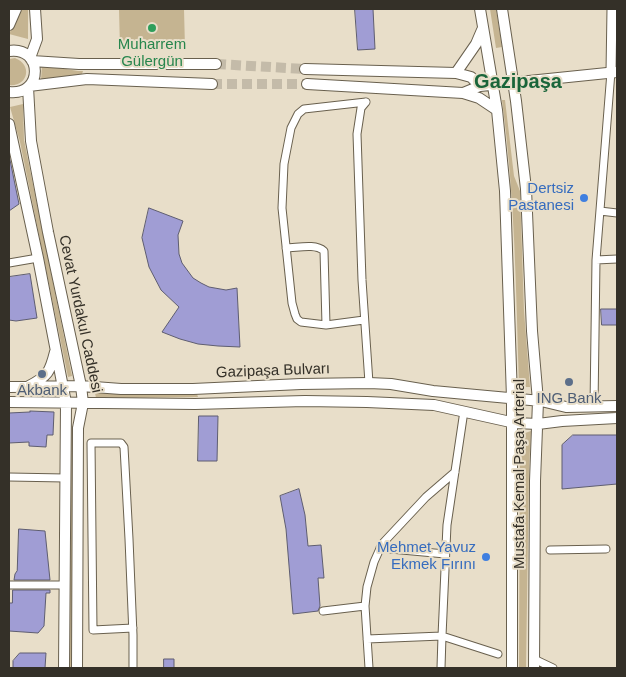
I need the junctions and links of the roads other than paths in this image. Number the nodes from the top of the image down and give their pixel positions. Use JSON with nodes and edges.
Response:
{"nodes":[{"id":1,"x":16,"y":9,"type":"edge"},
{"id":2,"x":35,"y":9,"type":"edge"},
{"id":3,"x":480,"y":9,"type":"edge"},
{"id":4,"x":502,"y":9,"type":"edge"},
{"id":5,"x":612,"y":9,"type":"edge"},
{"id":6,"x":9,"y":25,"type":"edge"},
{"id":7,"x":483,"y":29,"type":"junction"},
{"id":8,"x":9,"y":51,"type":"edge"},
{"id":9,"x":31,"y":59,"type":"junction"},
{"id":10,"x":216,"y":64,"type":"tunnel mouth"},
{"id":11,"x":305,"y":69,"type":"tunnel mouth"},
{"id":12,"x":614,"y":72,"type":"edge"},
{"id":13,"x":456,"y":73,"type":"junction"},
{"id":14,"x":513,"y":82,"type":"junction"},
{"id":15,"x":212,"y":84,"type":"tunnel mouth"},
{"id":16,"x":307,"y":84,"type":"tunnel mouth"},
{"id":17,"x":492,"y":85,"type":"junction"},
{"id":18,"x":28,"y":86,"type":"junction"},
{"id":19,"x":480,"y":86,"type":"junction"},
{"id":20,"x":9,"y":92,"type":"edge"},
{"id":21,"x":464,"y":92,"type":"junction"},
{"id":22,"x":496,"y":110,"type":"junction"},
{"id":23,"x":9,"y":124,"type":"edge"},
{"id":24,"x":12,"y":155,"type":"edge"},
{"id":25,"x":600,"y":211,"type":"junction"},
{"id":26,"x":617,"y":213,"type":"edge"},
{"id":27,"x":286,"y":248,"type":"junction"},
{"id":28,"x":38,"y":258,"type":"junction"},
{"id":29,"x":617,"y":259,"type":"edge"},
{"id":30,"x":596,"y":260,"type":"junction"},
{"id":31,"x":9,"y":263,"type":"edge"},
{"id":32,"x":364,"y":320,"type":"junction"},
{"id":33,"x":326,"y":325,"type":"junction"},
{"id":34,"x":56,"y":350,"type":"junction"},
{"id":35,"x":369,"y":383,"type":"junction"},
{"id":36,"x":81,"y":386,"type":"junction"},
{"id":37,"x":9,"y":387,"type":"edge"},
{"id":38,"x":28,"y":387,"type":"junction"},
{"id":39,"x":63,"y":387,"type":"junction"},
{"id":40,"x":512,"y":398,"type":"junction"},
{"id":41,"x":538,"y":401,"type":"junction"},
{"id":42,"x":9,"y":402,"type":"edge"},
{"id":43,"x":66,"y":403,"type":"junction"},
{"id":44,"x":83,"y":404,"type":"junction"},
{"id":45,"x":617,"y":406,"type":"edge"},
{"id":46,"x":594,"y":407,"type":"junction"},
{"id":47,"x":464,"y":411,"type":"junction"},
{"id":48,"x":617,"y":418,"type":"edge"},
{"id":49,"x":512,"y":423,"type":"junction"},
{"id":50,"x":538,"y":424,"type":"junction"},
{"id":51,"x":455,"y":472,"type":"junction"},
{"id":52,"x":9,"y":477,"type":"edge"},
{"id":53,"x":65,"y":478,"type":"junction"},
{"id":54,"x":380,"y":548,"type":"junction"},
{"id":55,"x":606,"y":549,"type":"dead end"},
{"id":56,"x":550,"y":550,"type":"dead end"},
{"id":57,"x":445,"y":554,"type":"junction"},
{"id":58,"x":9,"y":585,"type":"edge"},
{"id":59,"x":65,"y":585,"type":"junction"},
{"id":60,"x":365,"y":606,"type":"junction"},
{"id":61,"x":324,"y":612,"type":"dead end"},
{"id":62,"x":132,"y":628,"type":"junction"},
{"id":63,"x":442,"y":636,"type":"junction"},
{"id":64,"x":367,"y":639,"type":"junction"},
{"id":65,"x":498,"y":654,"type":"dead end"},
{"id":66,"x":534,"y":664,"type":"edge"},
{"id":67,"x":64,"y":668,"type":"edge"},
{"id":68,"x":77,"y":668,"type":"edge"},
{"id":69,"x":133,"y":668,"type":"edge"},
{"id":70,"x":369,"y":668,"type":"edge"},
{"id":71,"x":441,"y":668,"type":"edge"},
{"id":72,"x":512,"y":668,"type":"edge"},
{"id":73,"x":553,"y":668,"type":"edge"}],
"edges":[{"from":1,"to":6,"type":"main road"},
{"from":2,"to":9,"type":"main road","name":"Cevat Yurdakul Caddesi"},
{"from":3,"to":7,"type":"main road","name":"Mustafa Kemal Paşa Arterial"},
{"from":4,"to":14,"type":"main road","name":"Mustafa Kemal Paşa Arterial"},
{"from":5,"to":12,"type":"street"},
{"from":7,"to":13,"type":"main road"},
{"from":7,"to":17,"type":"main road","name":"Mustafa Kemal Paşa Arterial"},
{"from":8,"to":9,"type":"main road"},
{"from":9,"to":10,"type":"main road"},
{"from":9,"to":18,"type":"main road","name":"Cevat Yurdakul Caddesi"},
{"from":11,"to":13,"type":"main road"},
{"from":12,"to":14,"type":"main road"},
{"from":12,"to":25,"type":"street"},
{"from":13,"to":19,"type":"main road"},
{"from":14,"to":17,"type":"main road"},
{"from":14,"to":41,"type":"main road","name":"Mustafa Kemal Paşa Arterial"},
{"from":15,"to":18,"type":"main road"},
{"from":16,"to":21,"type":"main road"},
{"from":17,"to":19,"type":"main road"},
{"from":17,"to":22,"type":"main road","name":"Mustafa Kemal Paşa Arterial"},
{"from":18,"to":20,"type":"main road"},
{"from":18,"to":36,"type":"main road","name":"Cevat Yurdakul Caddesi"},
{"from":19,"to":21,"type":"main road"},
{"from":21,"to":22,"type":"main road"},
{"from":22,"to":40,"type":"main road","name":"Mustafa Kemal Paşa Arterial"},
{"from":23,"to":24,"type":"main road","name":"Cevat Yurdakul Caddesi"},
{"from":24,"to":28,"type":"main road","name":"Cevat Yurdakul Caddesi"},
{"from":25,"to":26,"type":"street"},
{"from":25,"to":30,"type":"street"},
{"from":27,"to":32,"type":"street"},
{"from":27,"to":33,"type":"street"},
{"from":27,"to":33,"type":"street"},
{"from":28,"to":31,"type":"street"},
{"from":28,"to":34,"type":"main road","name":"Cevat Yurdakul Caddesi"},
{"from":29,"to":30,"type":"street"},
{"from":30,"to":46,"type":"street"},
{"from":32,"to":33,"type":"street"},
{"from":32,"to":35,"type":"street"},
{"from":34,"to":38,"type":"main road"},
{"from":34,"to":39,"type":"main road","name":"Cevat Yurdakul Caddesi"},
{"from":35,"to":36,"type":"main road","name":"Gazipaşa Bulvarı"},
{"from":35,"to":40,"type":"main road","name":"Gazipaşa Bulvarı"},
{"from":36,"to":39,"type":"main road","name":"Gazipaşa Bulvarı"},
{"from":36,"to":44,"type":"main road","name":"Cevat Yurdakul Caddesi"},
{"from":37,"to":38,"type":"main road","name":"Gazipaşa Bulvarı"},
{"from":38,"to":39,"type":"main road","name":"Gazipaşa Bulvarı"},
{"from":39,"to":43,"type":"main road","name":"Cevat Yurdakul Caddesi"},
{"from":40,"to":41,"type":"main road","name":"Gazipaşa Bulvarı"},
{"from":40,"to":49,"type":"main road","name":"Mustafa Kemal Paşa Arterial"},
{"from":41,"to":46,"type":"main road","name":"Gazipaşa Bulvarı"},
{"from":41,"to":50,"type":"main road","name":"Mustafa Kemal Paşa Arterial"},
{"from":42,"to":43,"type":"main road","name":"Gazipaşa Bulvarı"},
{"from":43,"to":44,"type":"main road","name":"Gazipaşa Bulvarı"},
{"from":43,"to":53,"type":"main road","name":"Cevat Yurdakul Caddesi"},
{"from":44,"to":47,"type":"main road","name":"Gazipaşa Bulvarı"},
{"from":44,"to":68,"type":"main road","name":"Cevat Yurdakul Caddesi"},
{"from":45,"to":46,"type":"main road","name":"Gazipaşa Bulvarı"},
{"from":47,"to":49,"type":"main road","name":"Gazipaşa Bulvarı"},
{"from":47,"to":51,"type":"street"},
{"from":48,"to":50,"type":"main road","name":"Gazipaşa Bulvarı"},
{"from":49,"to":50,"type":"main road","name":"Gazipaşa Bulvarı"},
{"from":49,"to":72,"type":"main road","name":"Mustafa Kemal Paşa Arterial"},
{"from":50,"to":66,"type":"main road","name":"Mustafa Kemal Paşa Arterial"},
{"from":51,"to":54,"type":"street"},
{"from":51,"to":57,"type":"street"},
{"from":52,"to":53,"type":"street"},
{"from":53,"to":59,"type":"main road","name":"Cevat Yurdakul Caddesi"},
{"from":54,"to":57,"type":"street"},
{"from":54,"to":60,"type":"street"},
{"from":55,"to":56,"type":"street"},
{"from":57,"to":63,"type":"street"},
{"from":58,"to":59,"type":"street"},
{"from":59,"to":67,"type":"main road","name":"Cevat Yurdakul Caddesi"},
{"from":60,"to":61,"type":"street"},
{"from":60,"to":64,"type":"street"},
{"from":62,"to":62,"type":"street"},
{"from":62,"to":69,"type":"street"},
{"from":63,"to":64,"type":"street"},
{"from":63,"to":65,"type":"street"},
{"from":63,"to":71,"type":"street"},
{"from":64,"to":70,"type":"street"},
{"from":66,"to":73,"type":"street"}]}
